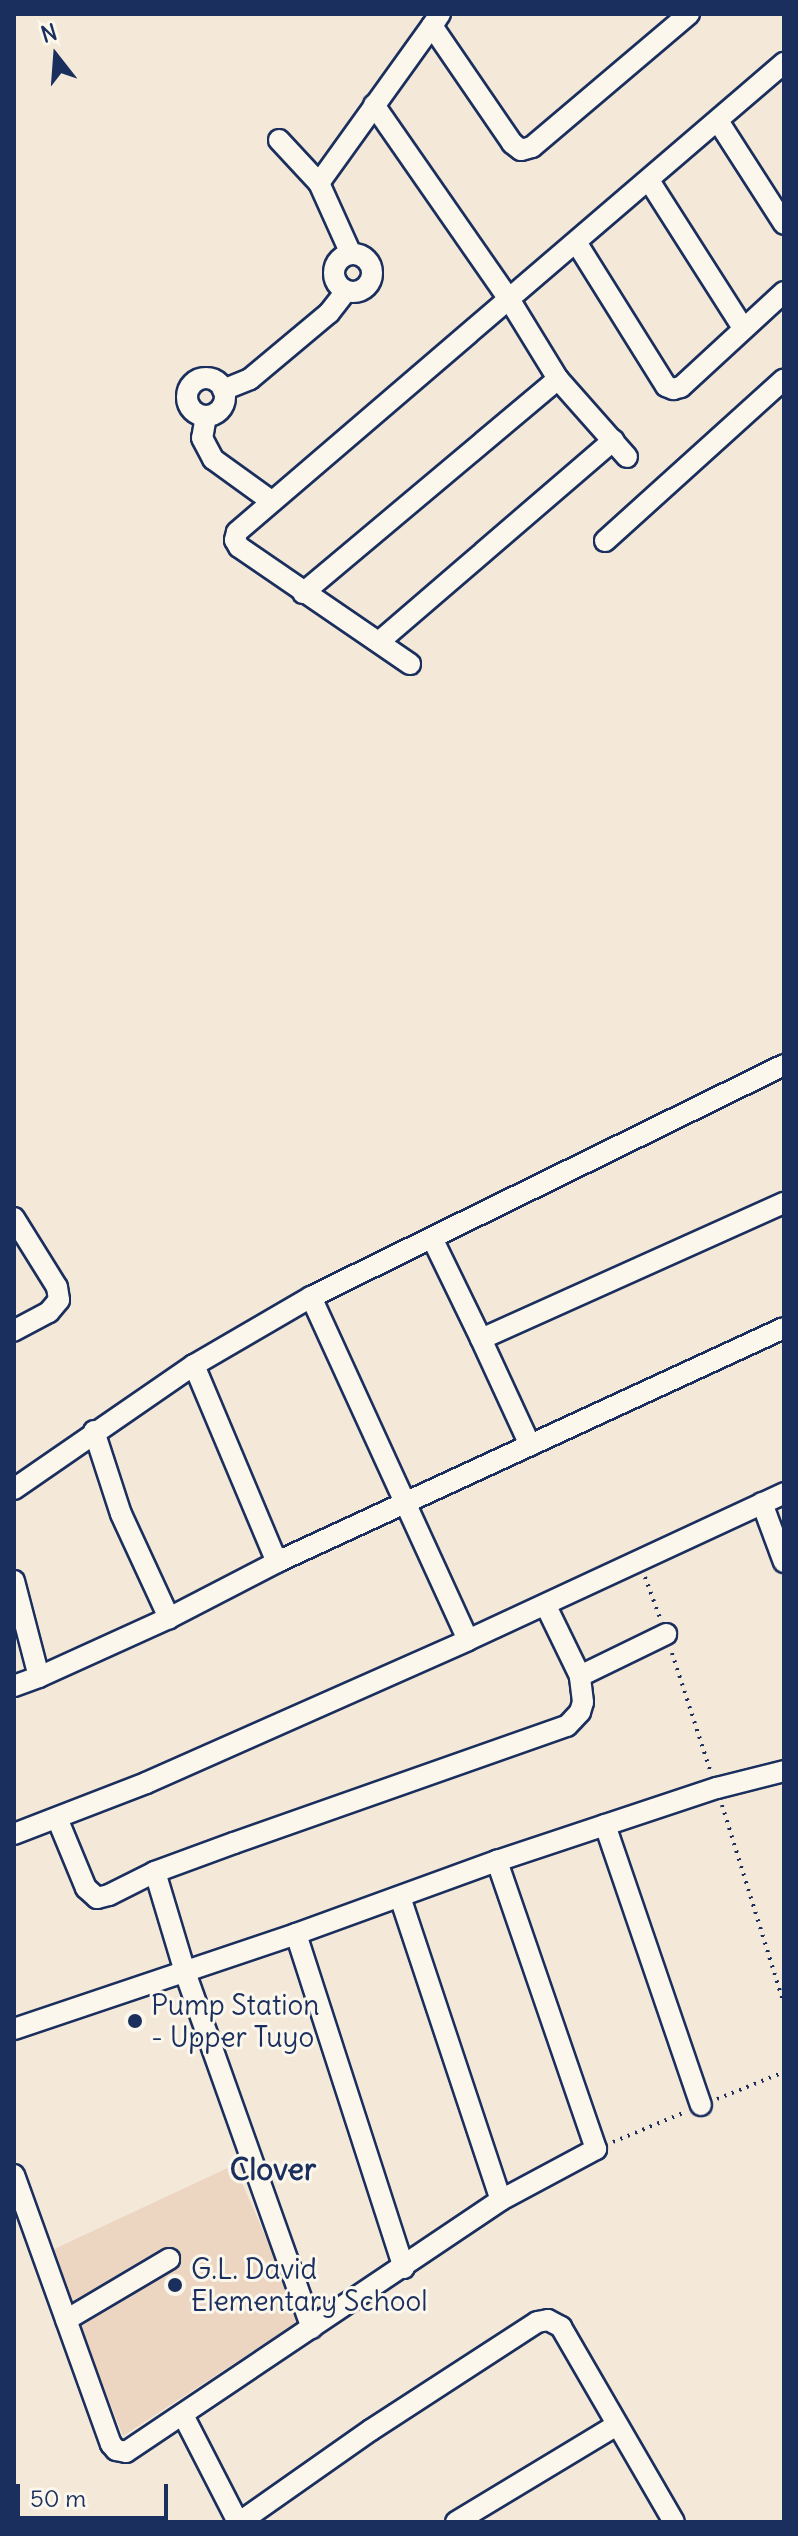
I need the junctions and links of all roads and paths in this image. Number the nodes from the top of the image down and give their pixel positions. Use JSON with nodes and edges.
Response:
{"nodes":[{"id":1,"x":689,"y":14,"type":"edge"},
{"id":2,"x":436,"y":20,"type":"edge"},
{"id":3,"x":784,"y":63,"type":"edge"},
{"id":4,"x":374,"y":105,"type":"junction"},
{"id":5,"x":718,"y":121,"type":"junction"},
{"id":6,"x":279,"y":140,"type":"dead end"},
{"id":7,"x":650,"y":182,"type":"junction"},
{"id":8,"x":319,"y":183,"type":"junction"},
{"id":9,"x":784,"y":224,"type":"edge"},
{"id":10,"x":576,"y":242,"type":"junction"},
{"id":11,"x":351,"y":254,"type":"junction"},
{"id":12,"x":346,"y":291,"type":"junction"},
{"id":13,"x":784,"y":292,"type":"edge"},
{"id":14,"x":509,"y":299,"type":"junction"},
{"id":15,"x":743,"y":328,"type":"junction"},
{"id":16,"x":558,"y":379,"type":"junction"},
{"id":17,"x":784,"y":379,"type":"edge"},
{"id":18,"x":223,"y":390,"type":"junction"},
{"id":19,"x":206,"y":416,"type":"junction"},
{"id":20,"x":614,"y":440,"type":"junction"},
{"id":21,"x":627,"y":457,"type":"dead end"},
{"id":22,"x":271,"y":501,"type":"junction"},
{"id":23,"x":605,"y":541,"type":"dead end"},
{"id":24,"x":303,"y":593,"type":"junction"},
{"id":25,"x":380,"y":641,"type":"junction"},
{"id":26,"x":410,"y":664,"type":"dead end"},
{"id":27,"x":784,"y":1065,"type":"edge"},
{"id":28,"x":784,"y":1203,"type":"edge"},
{"id":29,"x":14,"y":1218,"type":"edge"},
{"id":30,"x":433,"y":1240,"type":"junction"},
{"id":31,"x":311,"y":1297,"type":"junction"},
{"id":32,"x":784,"y":1328,"type":"edge"},
{"id":33,"x":14,"y":1331,"type":"edge"},
{"id":34,"x":481,"y":1339,"type":"junction"},
{"id":35,"x":194,"y":1365,"type":"junction"},
{"id":36,"x":94,"y":1431,"type":"junction"},
{"id":37,"x":530,"y":1445,"type":"junction"},
{"id":38,"x":14,"y":1489,"type":"edge"},
{"id":39,"x":784,"y":1493,"type":"edge"},
{"id":40,"x":406,"y":1503,"type":"junction"},
{"id":41,"x":762,"y":1503,"type":"junction"},
{"id":42,"x":277,"y":1562,"type":"junction"},
{"id":43,"x":784,"y":1562,"type":"edge"},
{"id":44,"x":14,"y":1581,"type":"edge"},
{"id":45,"x":546,"y":1606,"type":"junction"},
{"id":46,"x":169,"y":1618,"type":"junction"},
{"id":47,"x":666,"y":1634,"type":"dead end"},
{"id":48,"x":468,"y":1640,"type":"junction"},
{"id":49,"x":580,"y":1676,"type":"junction"},
{"id":50,"x":39,"y":1677,"type":"junction"},
{"id":51,"x":14,"y":1686,"type":"edge"},
{"id":52,"x":784,"y":1771,"type":"edge"},
{"id":53,"x":57,"y":1818,"type":"junction"},
{"id":54,"x":605,"y":1825,"type":"junction"},
{"id":55,"x":14,"y":1834,"type":"edge"},
{"id":56,"x":497,"y":1861,"type":"junction"},
{"id":57,"x":155,"y":1872,"type":"junction"},
{"id":58,"x":400,"y":1897,"type":"junction"},
{"id":59,"x":296,"y":1934,"type":"junction"},
{"id":60,"x":185,"y":1972,"type":"junction"},
{"id":61,"x":14,"y":2029,"type":"edge"},
{"id":62,"x":701,"y":2105,"type":"dead end"},
{"id":63,"x":14,"y":2175,"type":"edge"},
{"id":64,"x":501,"y":2200,"type":"junction"},
{"id":65,"x":169,"y":2259,"type":"dead end"},
{"id":66,"x":404,"y":2268,"type":"junction"},
{"id":67,"x":66,"y":2320,"type":"junction"},
{"id":68,"x":312,"y":2328,"type":"junction"},
{"id":69,"x":184,"y":2417,"type":"junction"},
{"id":70,"x":617,"y":2425,"type":"junction"},
{"id":71,"x":669,"y":2520,"type":"edge"},
{"id":72,"x":239,"y":2522,"type":"edge"},
{"id":73,"x":456,"y":2522,"type":"edge"}],
"edges":[{"from":1,"to":2,"type":"street"},
{"from":2,"to":4,"type":"street"},
{"from":3,"to":5,"type":"street"},
{"from":4,"to":8,"type":"street"},
{"from":4,"to":14,"type":"street"},
{"from":5,"to":7,"type":"street"},
{"from":5,"to":9,"type":"street"},
{"from":6,"to":8,"type":"street"},
{"from":7,"to":10,"type":"street"},
{"from":7,"to":15,"type":"street"},
{"from":8,"to":11,"type":"street"},
{"from":10,"to":14,"type":"street"},
{"from":10,"to":15,"type":"street"},
{"from":11,"to":12,"type":"street"},
{"from":11,"to":12,"type":"street"},
{"from":12,"to":18,"type":"street"},
{"from":13,"to":15,"type":"street"},
{"from":14,"to":16,"type":"street"},
{"from":14,"to":22,"type":"street"},
{"from":16,"to":20,"type":"street"},
{"from":16,"to":24,"type":"street"},
{"from":17,"to":23,"type":"street"},
{"from":18,"to":19,"type":"street"},
{"from":18,"to":19,"type":"street"},
{"from":19,"to":22,"type":"street"},
{"from":20,"to":21,"type":"street"},
{"from":20,"to":25,"type":"street"},
{"from":22,"to":24,"type":"street"},
{"from":24,"to":25,"type":"street"},
{"from":25,"to":26,"type":"street"},
{"from":27,"to":30,"type":"street"},
{"from":28,"to":34,"type":"street"},
{"from":29,"to":33,"type":"street"},
{"from":30,"to":31,"type":"street"},
{"from":30,"to":34,"type":"street"},
{"from":31,"to":35,"type":"street"},
{"from":31,"to":40,"type":"street"},
{"from":32,"to":37,"type":"street"},
{"from":34,"to":37,"type":"street"},
{"from":35,"to":36,"type":"street"},
{"from":35,"to":42,"type":"street"},
{"from":36,"to":38,"type":"street"},
{"from":36,"to":46,"type":"street"},
{"from":37,"to":40,"type":"street"},
{"from":39,"to":41,"type":"street"},
{"from":40,"to":42,"type":"street"},
{"from":40,"to":48,"type":"street"},
{"from":41,"to":43,"type":"street"},
{"from":41,"to":45,"type":"street"},
{"from":42,"to":46,"type":"street"},
{"from":44,"to":50,"type":"street"},
{"from":45,"to":48,"type":"street"},
{"from":45,"to":49,"type":"street"},
{"from":46,"to":50,"type":"street"},
{"from":47,"to":49,"type":"street"},
{"from":48,"to":53,"type":"street"},
{"from":49,"to":57,"type":"street"},
{"from":50,"to":51,"type":"street"},
{"from":52,"to":54,"type":"street"},
{"from":53,"to":55,"type":"street"},
{"from":53,"to":57,"type":"street"},
{"from":54,"to":56,"type":"street"},
{"from":54,"to":62,"type":"street"},
{"from":56,"to":58,"type":"street"},
{"from":56,"to":64,"type":"street"},
{"from":57,"to":60,"type":"street"},
{"from":58,"to":59,"type":"street"},
{"from":58,"to":64,"type":"street"},
{"from":59,"to":60,"type":"street"},
{"from":59,"to":66,"type":"street"},
{"from":60,"to":61,"type":"street"},
{"from":60,"to":68,"type":"street"},
{"from":63,"to":67,"type":"street"},
{"from":64,"to":66,"type":"street"},
{"from":65,"to":67,"type":"street"},
{"from":66,"to":68,"type":"street"},
{"from":67,"to":69,"type":"street"},
{"from":68,"to":69,"type":"street"},
{"from":69,"to":72,"type":"street"},
{"from":70,"to":71,"type":"street"},
{"from":70,"to":72,"type":"street"},
{"from":70,"to":73,"type":"street"}]}
